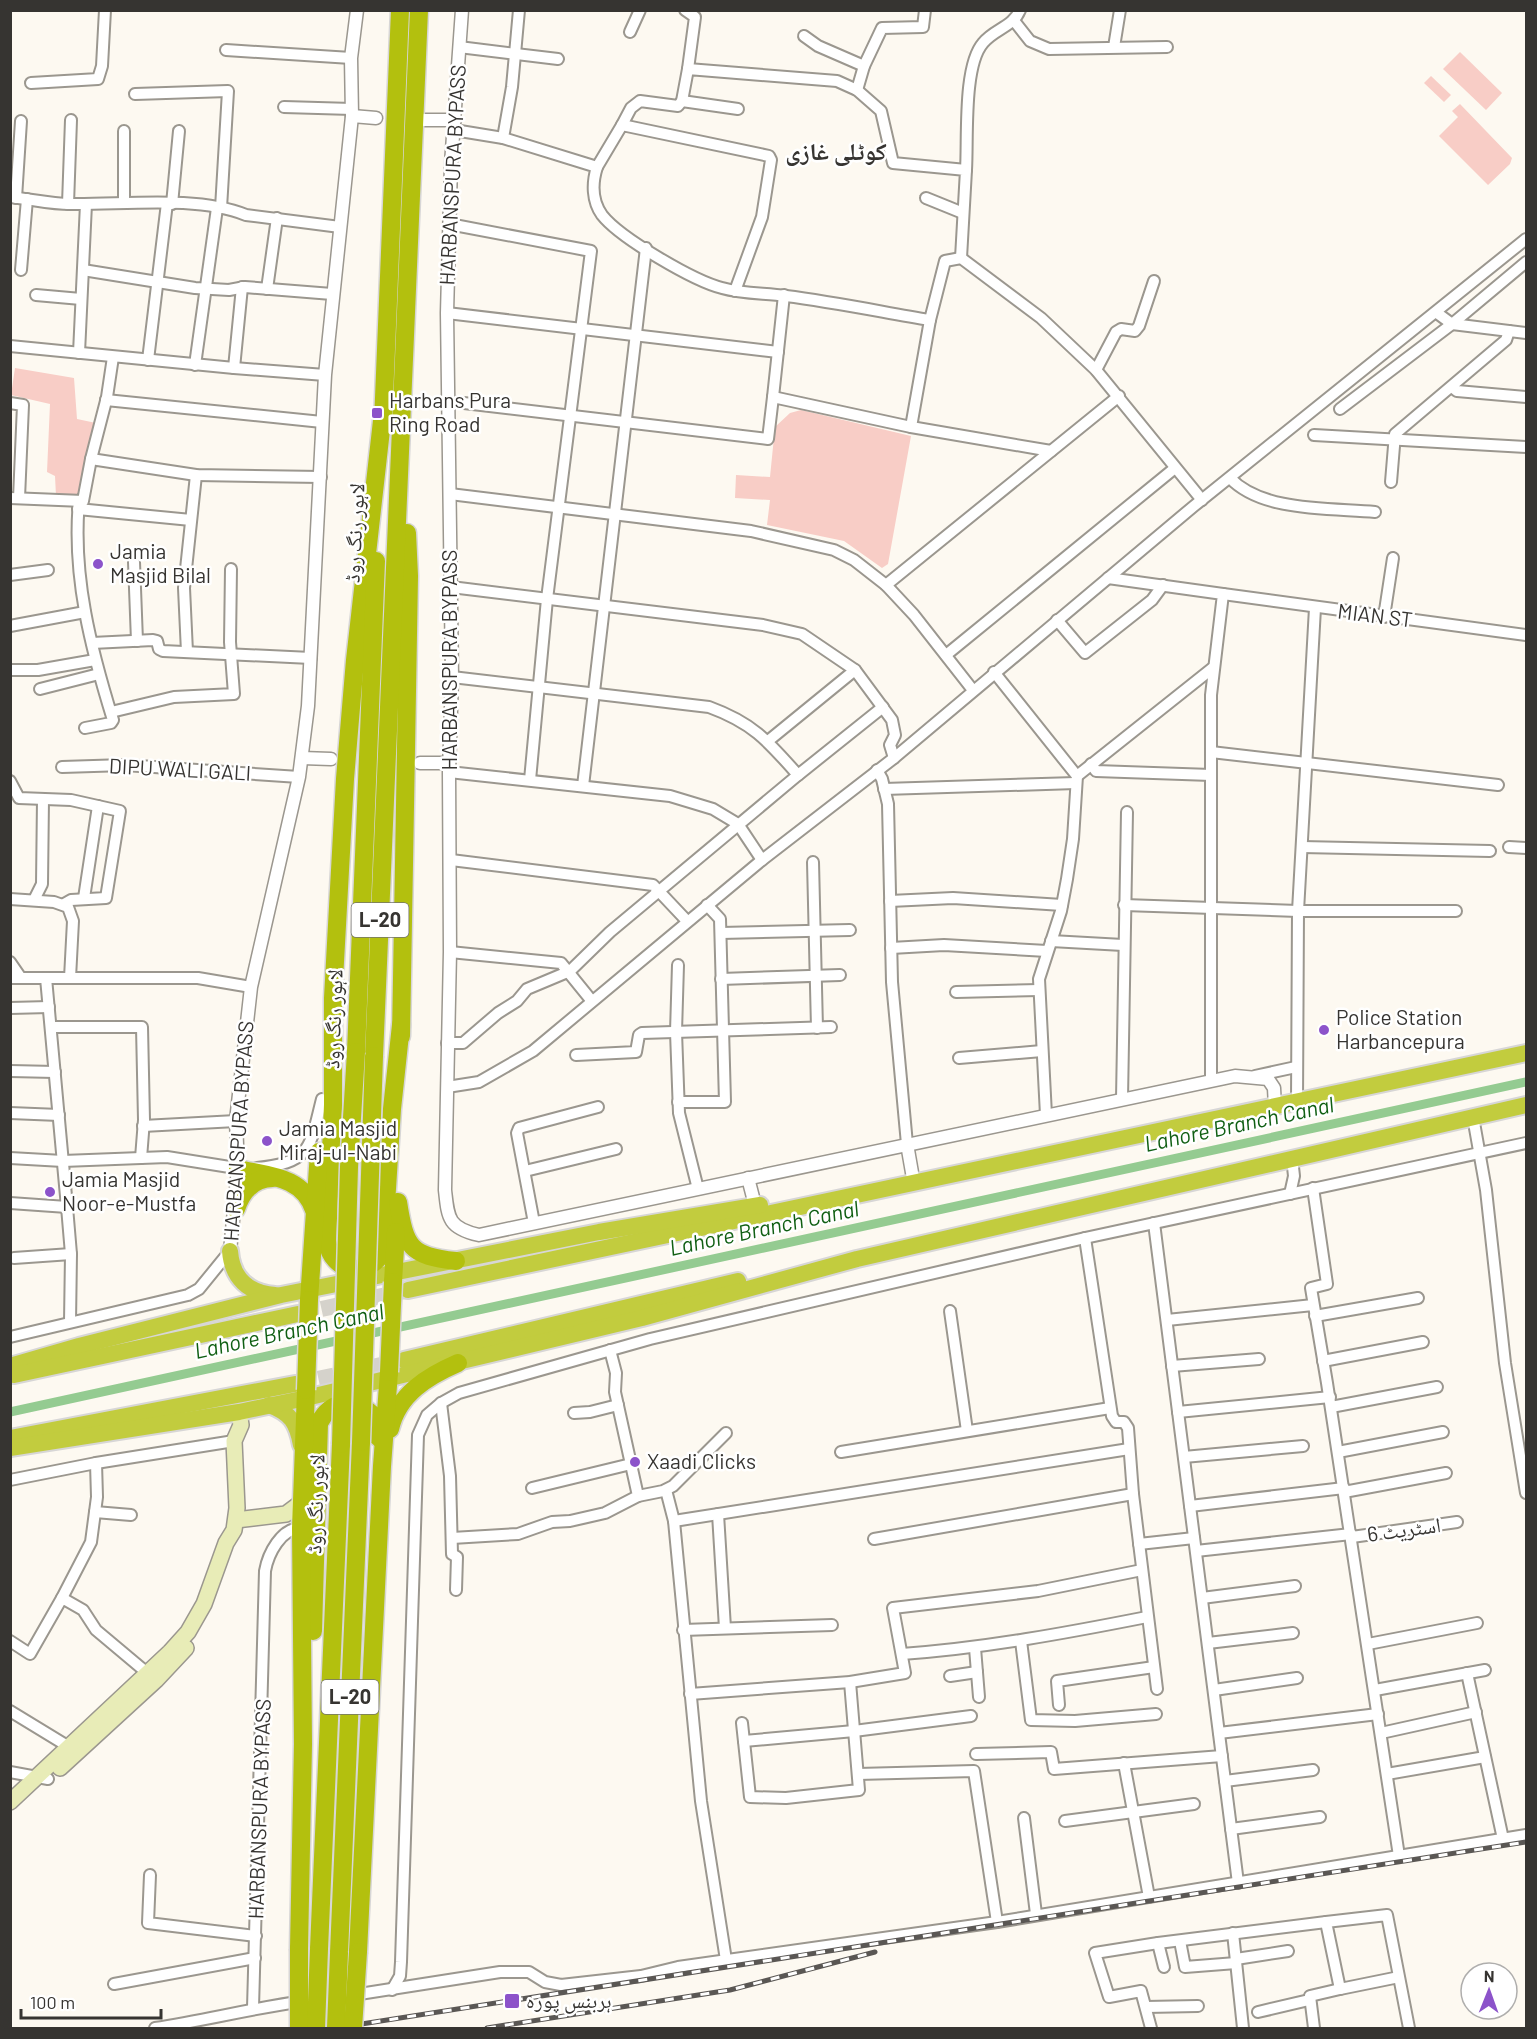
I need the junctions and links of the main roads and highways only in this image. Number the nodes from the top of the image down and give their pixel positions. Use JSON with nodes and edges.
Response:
{"nodes":[{"id":1,"x":400,"y":10,"type":"edge"},
{"id":2,"x":419,"y":10,"type":"edge"},
{"id":3,"x":383,"y":412,"type":"junction"},
{"id":4,"x":402,"y":414,"type":"junction"},
{"id":5,"x":333,"y":998,"type":"junction"},
{"id":6,"x":401,"y":1026,"type":"junction"},
{"id":7,"x":1527,"y":1053,"type":"edge"},
{"id":8,"x":365,"y":1054,"type":"junction"},
{"id":9,"x":1527,"y":1105,"type":"edge"},
{"id":10,"x":238,"y":1169,"type":"road end"},
{"id":11,"x":281,"y":1178,"type":"junction"},
{"id":12,"x":398,"y":1202,"type":"junction"},
{"id":13,"x":791,"y":1208,"type":"junction"},
{"id":14,"x":236,"y":1209,"type":"road end"},
{"id":15,"x":315,"y":1211,"type":"junction"},
{"id":16,"x":230,"y":1251,"type":"road end"},
{"id":17,"x":312,"y":1252,"type":"junction"},
{"id":18,"x":857,"y":1259,"type":"junction"},
{"id":19,"x":456,"y":1261,"type":"junction"},
{"id":20,"x":398,"y":1282,"type":"junction"},
{"id":21,"x":281,"y":1295,"type":"junction"},
{"id":22,"x":306,"y":1301,"type":"junction"},
{"id":23,"x":404,"y":1360,"type":"tunnel mouth"},
{"id":24,"x":458,"y":1363,"type":"junction"},
{"id":25,"x":10,"y":1366,"type":"edge"},
{"id":26,"x":389,"y":1375,"type":"junction"},
{"id":27,"x":10,"y":1376,"type":"edge"},
{"id":28,"x":302,"y":1391,"type":"junction"},
{"id":29,"x":269,"y":1405,"type":"junction"},
{"id":30,"x":239,"y":1412,"type":"junction"},
{"id":31,"x":10,"y":1438,"type":"edge"},
{"id":32,"x":10,"y":1448,"type":"edge"},
{"id":33,"x":303,"y":1454,"type":"junction"},
{"id":34,"x":382,"y":1466,"type":"junction"},
{"id":35,"x":302,"y":1502,"type":"junction"},
{"id":36,"x":236,"y":1521,"type":"junction"},
{"id":37,"x":303,"y":1744,"type":"junction"},
{"id":38,"x":42,"y":1779,"type":"junction"},
{"id":39,"x":10,"y":1802,"type":"edge"},
{"id":40,"x":10,"y":1815,"type":"edge"},
{"id":41,"x":299,"y":2028,"type":"edge"},
{"id":42,"x":316,"y":2028,"type":"edge"},
{"id":43,"x":336,"y":2028,"type":"edge"},
{"id":44,"x":352,"y":2028,"type":"edge"}],
"edges":[{"from":1,"to":3,"type":"highway","name":"لاہور رنگ روڈ","number":"L-20"},
{"from":2,"to":4,"type":"highway","name":"لاہور رنگ روڈ","number":"L-20"},
{"from":3,"to":5,"type":"highway"},
{"from":3,"to":8,"type":"highway","name":"لاہور رنگ روڈ","number":"L-20"},
{"from":4,"to":6,"type":"highway"},
{"from":4,"to":8,"type":"highway","name":"لاہور رنگ روڈ","number":"L-20"},
{"from":5,"to":6,"type":"highway"},
{"from":5,"to":15,"type":"highway"},
{"from":6,"to":12,"type":"highway"},
{"from":7,"to":13,"type":"highway"},
{"from":8,"to":42,"type":"highway","name":"لاہور رنگ روڈ","number":"L-20","bridge":true},
{"from":8,"to":43,"type":"highway","name":"لاہور رنگ روڈ","number":"L-20","bridge":true},
{"from":9,"to":18,"type":"highway"},
{"from":10,"to":11,"type":"highway"},
{"from":11,"to":14,"type":"highway"},
{"from":11,"to":15,"type":"highway"},
{"from":12,"to":19,"type":"highway"},
{"from":12,"to":20,"type":"highway"},
{"from":13,"to":19,"type":"highway"},
{"from":13,"to":20,"type":"highway"},
{"from":15,"to":17,"type":"highway"},
{"from":16,"to":21,"type":"highway"},
{"from":17,"to":21,"type":"highway"},
{"from":17,"to":22,"type":"highway"},
{"from":18,"to":23,"type":"highway"},
{"from":18,"to":24,"type":"highway"},
{"from":19,"to":20,"type":"highway"},
{"from":20,"to":22,"type":"highway"},
{"from":20,"to":26,"type":"highway","bridge":true},
{"from":21,"to":22,"type":"highway"},
{"from":21,"to":25,"type":"highway"},
{"from":22,"to":27,"type":"highway"},
{"from":22,"to":28,"type":"highway","bridge":true},
{"from":24,"to":26,"type":"highway"},
{"from":24,"to":34,"type":"highway"},
{"from":26,"to":28,"type":"highway"},
{"from":26,"to":34,"type":"highway"},
{"from":28,"to":29,"type":"highway"},
{"from":28,"to":31,"type":"highway"},
{"from":28,"to":33,"type":"highway"},
{"from":29,"to":30,"type":"highway"},
{"from":29,"to":33,"type":"highway"},
{"from":30,"to":32,"type":"highway"},
{"from":30,"to":36,"type":"main road"},
{"from":33,"to":35,"type":"highway"},
{"from":34,"to":37,"type":"highway"},
{"from":34,"to":44,"type":"highway","bridge":true},
{"from":35,"to":36,"type":"main road"},
{"from":35,"to":37,"type":"highway"},
{"from":36,"to":38,"type":"main road"},
{"from":37,"to":41,"type":"highway","bridge":true},
{"from":38,"to":39,"type":"main road"},
{"from":38,"to":40,"type":"main road"}]}
